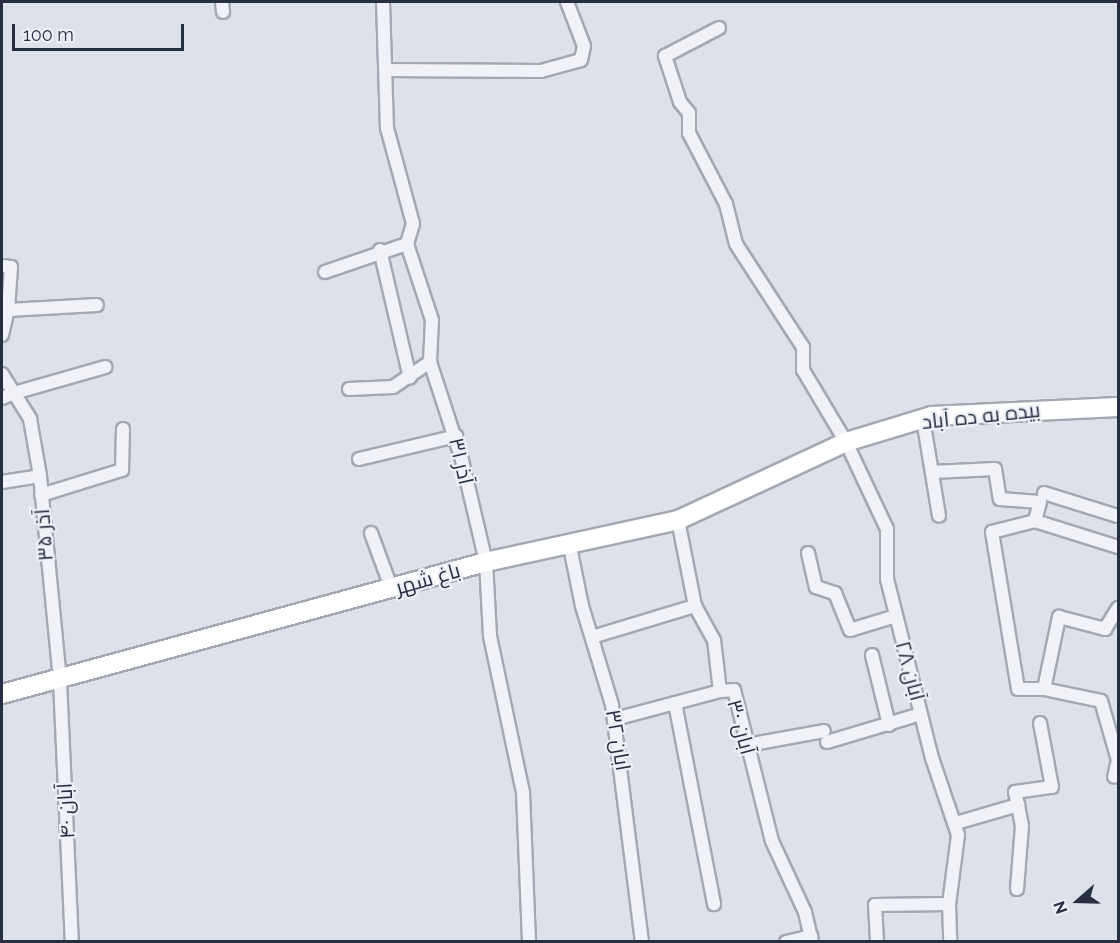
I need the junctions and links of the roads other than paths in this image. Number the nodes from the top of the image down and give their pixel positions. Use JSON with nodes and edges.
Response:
{"nodes":[{"id":1,"x":383,"y":2,"type":"edge"},
{"id":2,"x":567,"y":2,"type":"edge"},
{"id":3,"x":719,"y":28,"type":"dead end"},
{"id":4,"x":387,"y":70,"type":"junction"},
{"id":5,"x":407,"y":244,"type":"junction"},
{"id":6,"x":380,"y":250,"type":"junction"},
{"id":7,"x":2,"y":266,"type":"edge"},
{"id":8,"x":325,"y":272,"type":"dead end"},
{"id":9,"x":97,"y":305,"type":"dead end"},
{"id":10,"x":8,"y":310,"type":"junction"},
{"id":11,"x":2,"y":335,"type":"edge"},
{"id":12,"x":430,"y":362,"type":"junction"},
{"id":13,"x":105,"y":367,"type":"dead end"},
{"id":14,"x":2,"y":374,"type":"edge"},
{"id":15,"x":410,"y":378,"type":"junction"},
{"id":16,"x":349,"y":389,"type":"dead end"},
{"id":17,"x":14,"y":393,"type":"junction"},
{"id":18,"x":2,"y":398,"type":"edge"},
{"id":19,"x":1119,"y":407,"type":"edge"},
{"id":20,"x":923,"y":419,"type":"junction"},
{"id":21,"x":123,"y":429,"type":"dead end"},
{"id":22,"x":456,"y":436,"type":"junction"},
{"id":23,"x":846,"y":442,"type":"junction"},
{"id":24,"x":359,"y":459,"type":"dead end"},
{"id":25,"x":932,"y":472,"type":"junction"},
{"id":26,"x":40,"y":476,"type":"junction"},
{"id":27,"x":2,"y":482,"type":"edge"},
{"id":28,"x":1044,"y":493,"type":"dead end"},
{"id":29,"x":41,"y":495,"type":"junction"},
{"id":30,"x":939,"y":516,"type":"dead end"},
{"id":31,"x":1119,"y":516,"type":"edge"},
{"id":32,"x":678,"y":520,"type":"junction"},
{"id":33,"x":1035,"y":521,"type":"junction"},
{"id":34,"x":371,"y":533,"type":"dead end"},
{"id":35,"x":569,"y":542,"type":"junction"},
{"id":36,"x":1119,"y":547,"type":"edge"},
{"id":37,"x":808,"y":553,"type":"dead end"},
{"id":38,"x":486,"y":562,"type":"junction"},
{"id":39,"x":392,"y":590,"type":"junction"},
{"id":40,"x":695,"y":606,"type":"junction"},
{"id":41,"x":1119,"y":608,"type":"edge"},
{"id":42,"x":896,"y":616,"type":"junction"},
{"id":43,"x":592,"y":637,"type":"junction"},
{"id":44,"x":872,"y":655,"type":"dead end"},
{"id":45,"x":60,"y":681,"type":"junction"},
{"id":46,"x":1044,"y":688,"type":"junction"},
{"id":47,"x":720,"y":691,"type":"junction"},
{"id":48,"x":2,"y":694,"type":"edge"},
{"id":49,"x":675,"y":703,"type":"junction"},
{"id":50,"x":921,"y":714,"type":"junction"},
{"id":51,"x":615,"y":719,"type":"junction"},
{"id":52,"x":1040,"y":723,"type":"dead end"},
{"id":53,"x":889,"y":725,"type":"junction"},
{"id":54,"x":747,"y":745,"type":"junction"},
{"id":55,"x":1114,"y":777,"type":"dead end"},
{"id":56,"x":1018,"y":806,"type":"junction"},
{"id":57,"x":956,"y":823,"type":"junction"},
{"id":58,"x":1017,"y":890,"type":"dead end"},
{"id":59,"x":714,"y":904,"type":"dead end"},
{"id":60,"x":949,"y":904,"type":"junction"},
{"id":61,"x":811,"y":939,"type":"edge"},
{"id":62,"x":72,"y":942,"type":"edge"},
{"id":63,"x":529,"y":942,"type":"edge"},
{"id":64,"x":642,"y":942,"type":"edge"},
{"id":65,"x":786,"y":942,"type":"edge"},
{"id":66,"x":877,"y":942,"type":"edge"},
{"id":67,"x":950,"y":942,"type":"edge"}],
"edges":[{"from":1,"to":4,"type":"street"},
{"from":2,"to":4,"type":"street"},
{"from":3,"to":23,"type":"street","name":"آبان ۲۸"},
{"from":4,"to":5,"type":"street"},
{"from":5,"to":6,"type":"street"},
{"from":5,"to":12,"type":"street"},
{"from":6,"to":8,"type":"street"},
{"from":6,"to":15,"type":"street"},
{"from":7,"to":10,"type":"street"},
{"from":9,"to":10,"type":"street"},
{"from":10,"to":11,"type":"street"},
{"from":12,"to":15,"type":"street"},
{"from":12,"to":22,"type":"street","name":"آذر ۳۱"},
{"from":13,"to":17,"type":"street"},
{"from":14,"to":17,"type":"street","name":"آذر ۳۵"},
{"from":15,"to":16,"type":"street"},
{"from":17,"to":18,"type":"street"},
{"from":17,"to":26,"type":"street","name":"آذر ۳۵"},
{"from":19,"to":20,"type":"main road","name":"بیده به ده آباد"},
{"from":20,"to":23,"type":"main road","name":"بیده به ده آباد"},
{"from":20,"to":25,"type":"street"},
{"from":21,"to":29,"type":"street"},
{"from":22,"to":24,"type":"street"},
{"from":22,"to":38,"type":"street","name":"آذر ۳۱"},
{"from":23,"to":32,"type":"main road","name":"باغ شهر"},
{"from":23,"to":42,"type":"street","name":"آبان ۲۸"},
{"from":25,"to":30,"type":"street"},
{"from":25,"to":33,"type":"street"},
{"from":26,"to":27,"type":"street"},
{"from":26,"to":29,"type":"street","name":"آذر ۳۵"},
{"from":28,"to":31,"type":"street"},
{"from":29,"to":45,"type":"street","name":"آذر ۳۵"},
{"from":32,"to":35,"type":"main road","name":"باغ شهر"},
{"from":32,"to":40,"type":"street","name":"آبان ۳۰"},
{"from":33,"to":36,"type":"street"},
{"from":33,"to":46,"type":"street"},
{"from":34,"to":39,"type":"street"},
{"from":35,"to":38,"type":"main road","name":"باغ شهر"},
{"from":35,"to":43,"type":"street","name":"ابان ۳۲"},
{"from":37,"to":42,"type":"street"},
{"from":38,"to":39,"type":"main road","name":"باغ شهر"},
{"from":38,"to":63,"type":"street"},
{"from":39,"to":45,"type":"main road","name":"باغ شهر"},
{"from":40,"to":43,"type":"street"},
{"from":40,"to":47,"type":"street","name":"آبان ۳۰"},
{"from":41,"to":46,"type":"street"},
{"from":42,"to":50,"type":"street","name":"آبان ۲۸"},
{"from":43,"to":51,"type":"street","name":"ابان ۳۲"},
{"from":44,"to":53,"type":"street"},
{"from":45,"to":48,"type":"main road","name":"باغ شهر"},
{"from":45,"to":62,"type":"street","name":"آبان ۴۰"},
{"from":46,"to":55,"type":"street"},
{"from":47,"to":49,"type":"street"},
{"from":47,"to":54,"type":"street","name":"آبان ۳۰"},
{"from":49,"to":51,"type":"street"},
{"from":49,"to":59,"type":"street"},
{"from":50,"to":53,"type":"street"},
{"from":50,"to":57,"type":"street","name":"آبان ۲۸"},
{"from":51,"to":64,"type":"street","name":"ابان ۳۲"},
{"from":52,"to":56,"type":"street"},
{"from":53,"to":54,"type":"street"},
{"from":54,"to":61,"type":"street","name":"آبان ۳۰"},
{"from":56,"to":57,"type":"street"},
{"from":56,"to":58,"type":"street"},
{"from":57,"to":60,"type":"street","name":"آبان ۲۸"},
{"from":60,"to":66,"type":"street"},
{"from":60,"to":67,"type":"street","name":"آبان ۲۸"},
{"from":61,"to":65,"type":"street"}]}
